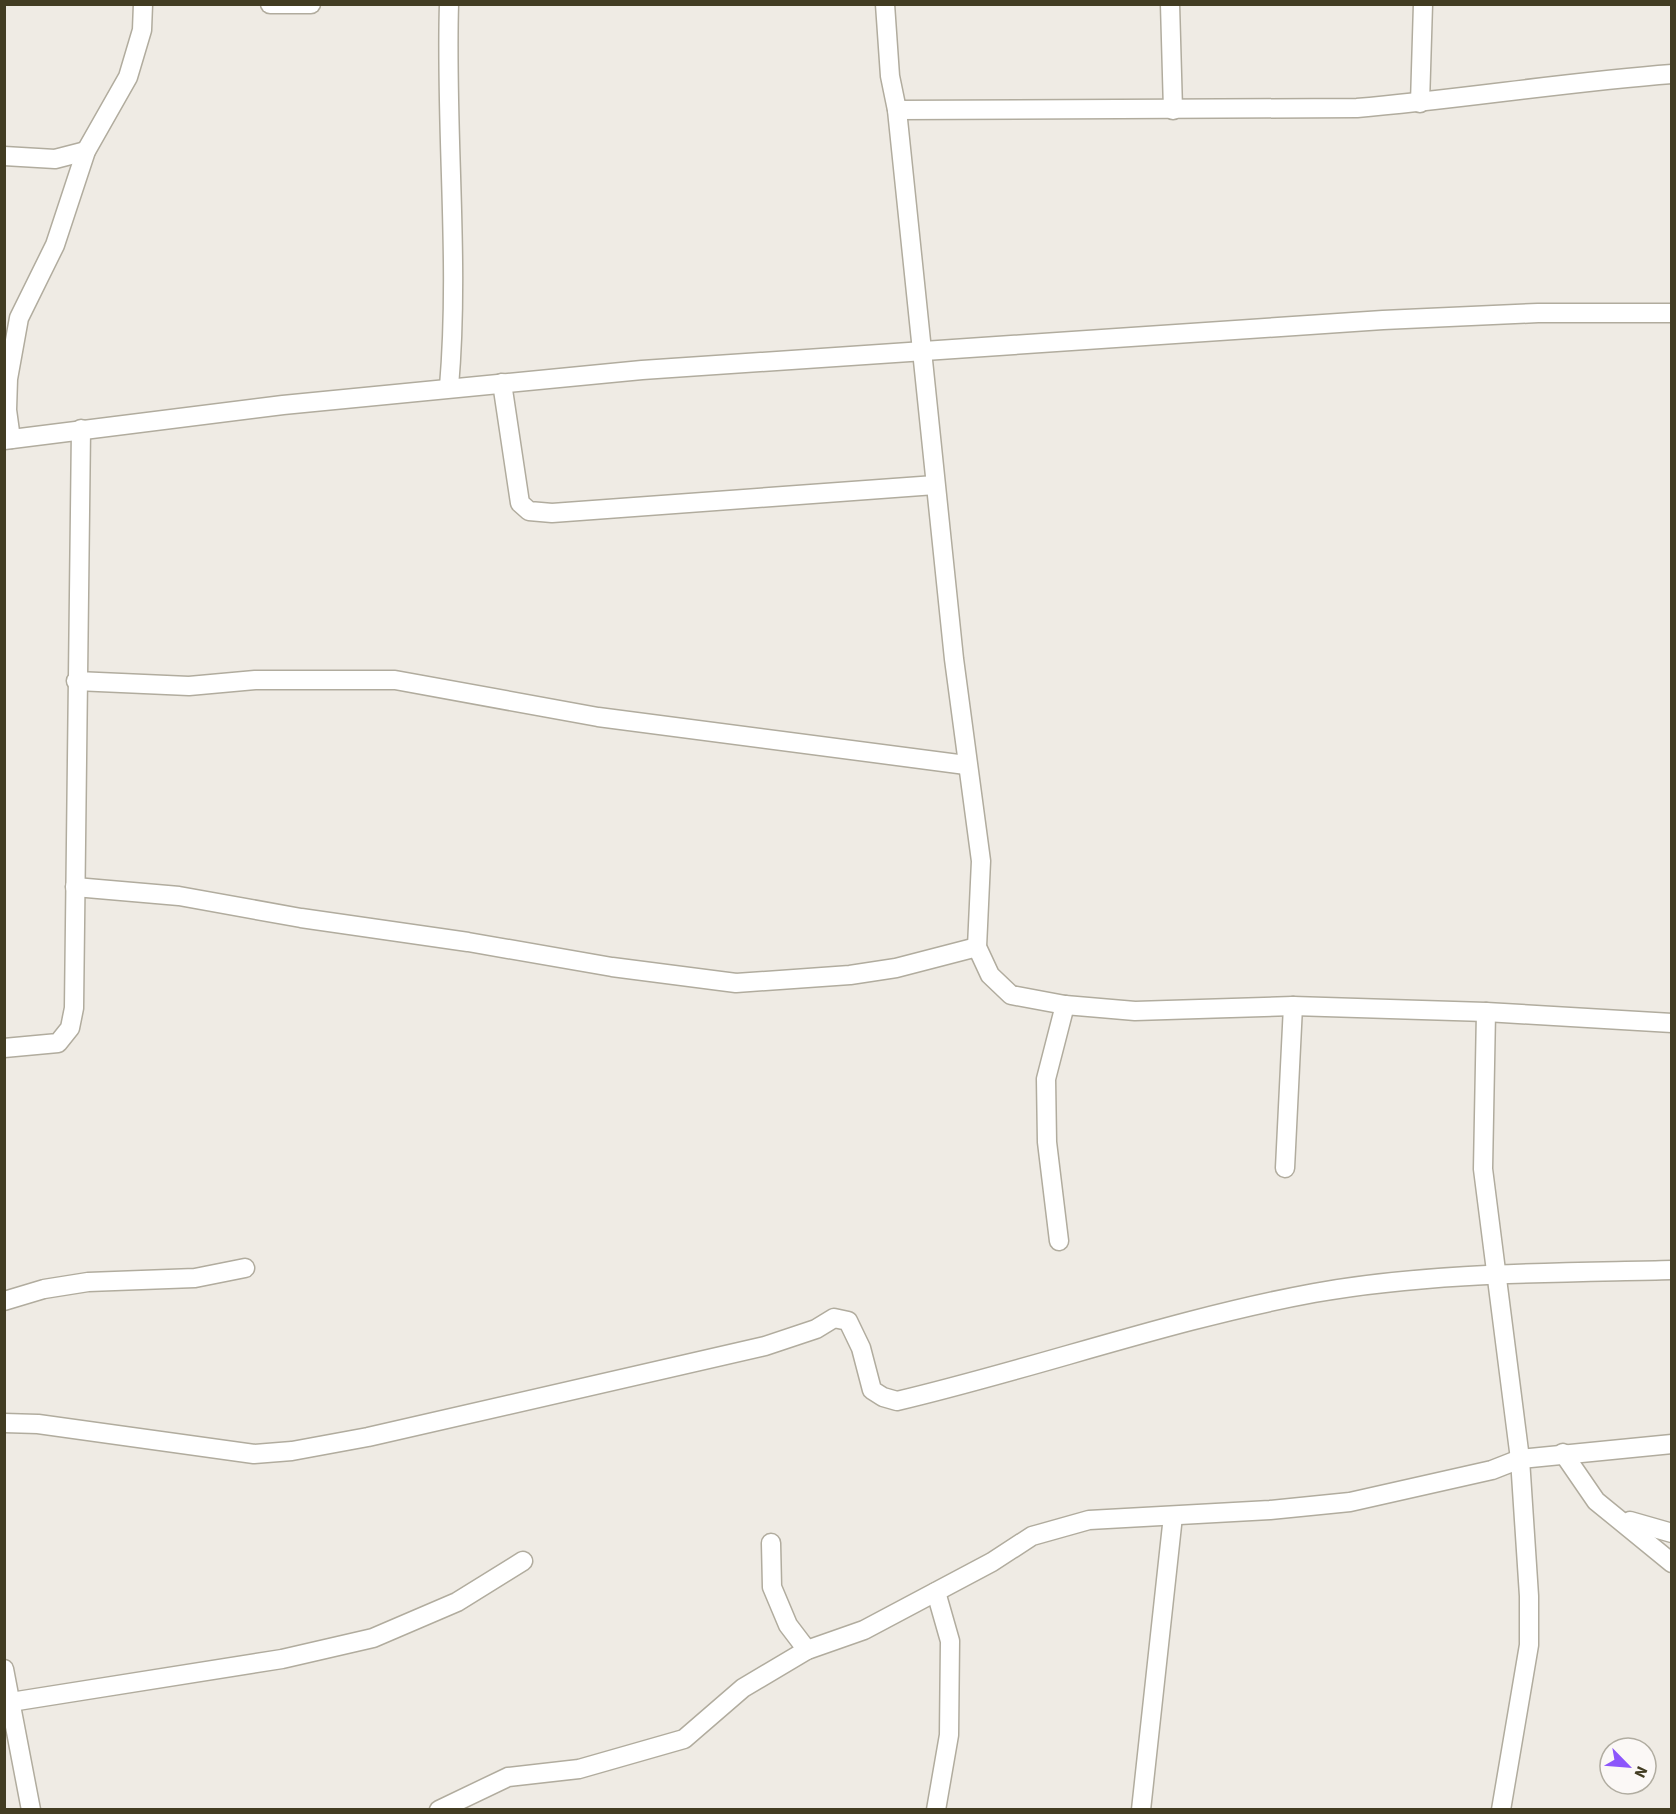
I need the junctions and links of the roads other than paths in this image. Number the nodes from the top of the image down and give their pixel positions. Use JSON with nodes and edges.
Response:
{"nodes":[{"id":1,"x":143,"y":4,"type":"edge"},
{"id":2,"x":270,"y":4,"type":"edge"},
{"id":3,"x":311,"y":4,"type":"edge"},
{"id":4,"x":448,"y":4,"type":"edge"},
{"id":5,"x":885,"y":4,"type":"edge"},
{"id":6,"x":1170,"y":4,"type":"edge"},
{"id":7,"x":1423,"y":4,"type":"edge"},
{"id":8,"x":1671,"y":74,"type":"edge"},
{"id":9,"x":1420,"y":103,"type":"junction"},
{"id":10,"x":897,"y":110,"type":"junction"},
{"id":11,"x":1173,"y":110,"type":"junction"},
{"id":12,"x":86,"y":151,"type":"junction"},
{"id":13,"x":4,"y":156,"type":"edge"},
{"id":14,"x":1671,"y":313,"type":"edge"},
{"id":15,"x":12,"y":323,"type":"edge"},
{"id":16,"x":920,"y":351,"type":"junction"},
{"id":17,"x":502,"y":383,"type":"junction"},
{"id":18,"x":449,"y":387,"type":"junction"},
{"id":19,"x":81,"y":429,"type":"junction"},
{"id":20,"x":8,"y":440,"type":"edge"},
{"id":21,"x":935,"y":484,"type":"junction"},
{"id":22,"x":76,"y":681,"type":"junction"},
{"id":23,"x":966,"y":765,"type":"junction"},
{"id":24,"x":75,"y":886,"type":"junction"},
{"id":25,"x":977,"y":947,"type":"junction"},
{"id":26,"x":1065,"y":1005,"type":"junction"},
{"id":27,"x":1293,"y":1006,"type":"junction"},
{"id":28,"x":1486,"y":1012,"type":"junction"},
{"id":29,"x":1671,"y":1023,"type":"edge"},
{"id":30,"x":4,"y":1048,"type":"edge"},
{"id":31,"x":1285,"y":1168,"type":"dead end"},
{"id":32,"x":1059,"y":1241,"type":"dead end"},
{"id":33,"x":245,"y":1268,"type":"dead end"},
{"id":34,"x":1671,"y":1270,"type":"edge"},
{"id":35,"x":1496,"y":1275,"type":"junction"},
{"id":36,"x":4,"y":1301,"type":"edge"},
{"id":37,"x":4,"y":1423,"type":"edge"},
{"id":38,"x":1671,"y":1444,"type":"edge"},
{"id":39,"x":1563,"y":1453,"type":"junction"},
{"id":40,"x":1520,"y":1459,"type":"junction"},
{"id":41,"x":1173,"y":1515,"type":"junction"},
{"id":42,"x":1617,"y":1518,"type":"junction"},
{"id":43,"x":1671,"y":1533,"type":"edge"},
{"id":44,"x":771,"y":1543,"type":"dead end"},
{"id":45,"x":523,"y":1561,"type":"dead end"},
{"id":46,"x":1671,"y":1563,"type":"edge"},
{"id":47,"x":936,"y":1592,"type":"junction"},
{"id":48,"x":807,"y":1650,"type":"junction"},
{"id":49,"x":4,"y":1669,"type":"edge"},
{"id":50,"x":11,"y":1701,"type":"junction"},
{"id":51,"x":31,"y":1809,"type":"edge"},
{"id":52,"x":439,"y":1809,"type":"edge"},
{"id":53,"x":936,"y":1809,"type":"edge"},
{"id":54,"x":1141,"y":1809,"type":"edge"},
{"id":55,"x":1501,"y":1809,"type":"edge"}],
"edges":[{"from":1,"to":12,"type":"street"},
{"from":2,"to":3,"type":"street"},
{"from":4,"to":18,"type":"street"},
{"from":5,"to":10,"type":"street"},
{"from":6,"to":11,"type":"street"},
{"from":7,"to":9,"type":"street"},
{"from":8,"to":9,"type":"street"},
{"from":9,"to":11,"type":"street"},
{"from":10,"to":11,"type":"street"},
{"from":10,"to":16,"type":"street"},
{"from":12,"to":13,"type":"street"},
{"from":12,"to":15,"type":"street"},
{"from":14,"to":16,"type":"street"},
{"from":15,"to":20,"type":"street"},
{"from":16,"to":17,"type":"street"},
{"from":16,"to":21,"type":"street"},
{"from":17,"to":18,"type":"street"},
{"from":17,"to":21,"type":"street"},
{"from":18,"to":19,"type":"street"},
{"from":19,"to":20,"type":"street"},
{"from":19,"to":22,"type":"street"},
{"from":21,"to":23,"type":"street"},
{"from":22,"to":23,"type":"street"},
{"from":22,"to":24,"type":"street"},
{"from":23,"to":25,"type":"street"},
{"from":24,"to":25,"type":"street"},
{"from":24,"to":30,"type":"street"},
{"from":25,"to":26,"type":"street"},
{"from":26,"to":27,"type":"street"},
{"from":26,"to":32,"type":"street"},
{"from":27,"to":28,"type":"street"},
{"from":27,"to":31,"type":"street"},
{"from":28,"to":29,"type":"street"},
{"from":28,"to":35,"type":"street"},
{"from":33,"to":36,"type":"street"},
{"from":34,"to":35,"type":"street"},
{"from":35,"to":37,"type":"street"},
{"from":35,"to":40,"type":"street"},
{"from":38,"to":39,"type":"street"},
{"from":39,"to":40,"type":"street"},
{"from":39,"to":42,"type":"street"},
{"from":40,"to":41,"type":"street"},
{"from":40,"to":55,"type":"street"},
{"from":41,"to":47,"type":"street"},
{"from":41,"to":54,"type":"street"},
{"from":42,"to":43,"type":"street"},
{"from":42,"to":46,"type":"street"},
{"from":44,"to":48,"type":"street"},
{"from":45,"to":50,"type":"street"},
{"from":47,"to":48,"type":"street"},
{"from":47,"to":53,"type":"street"},
{"from":48,"to":52,"type":"street"},
{"from":49,"to":50,"type":"street"},
{"from":50,"to":51,"type":"street"}]}
